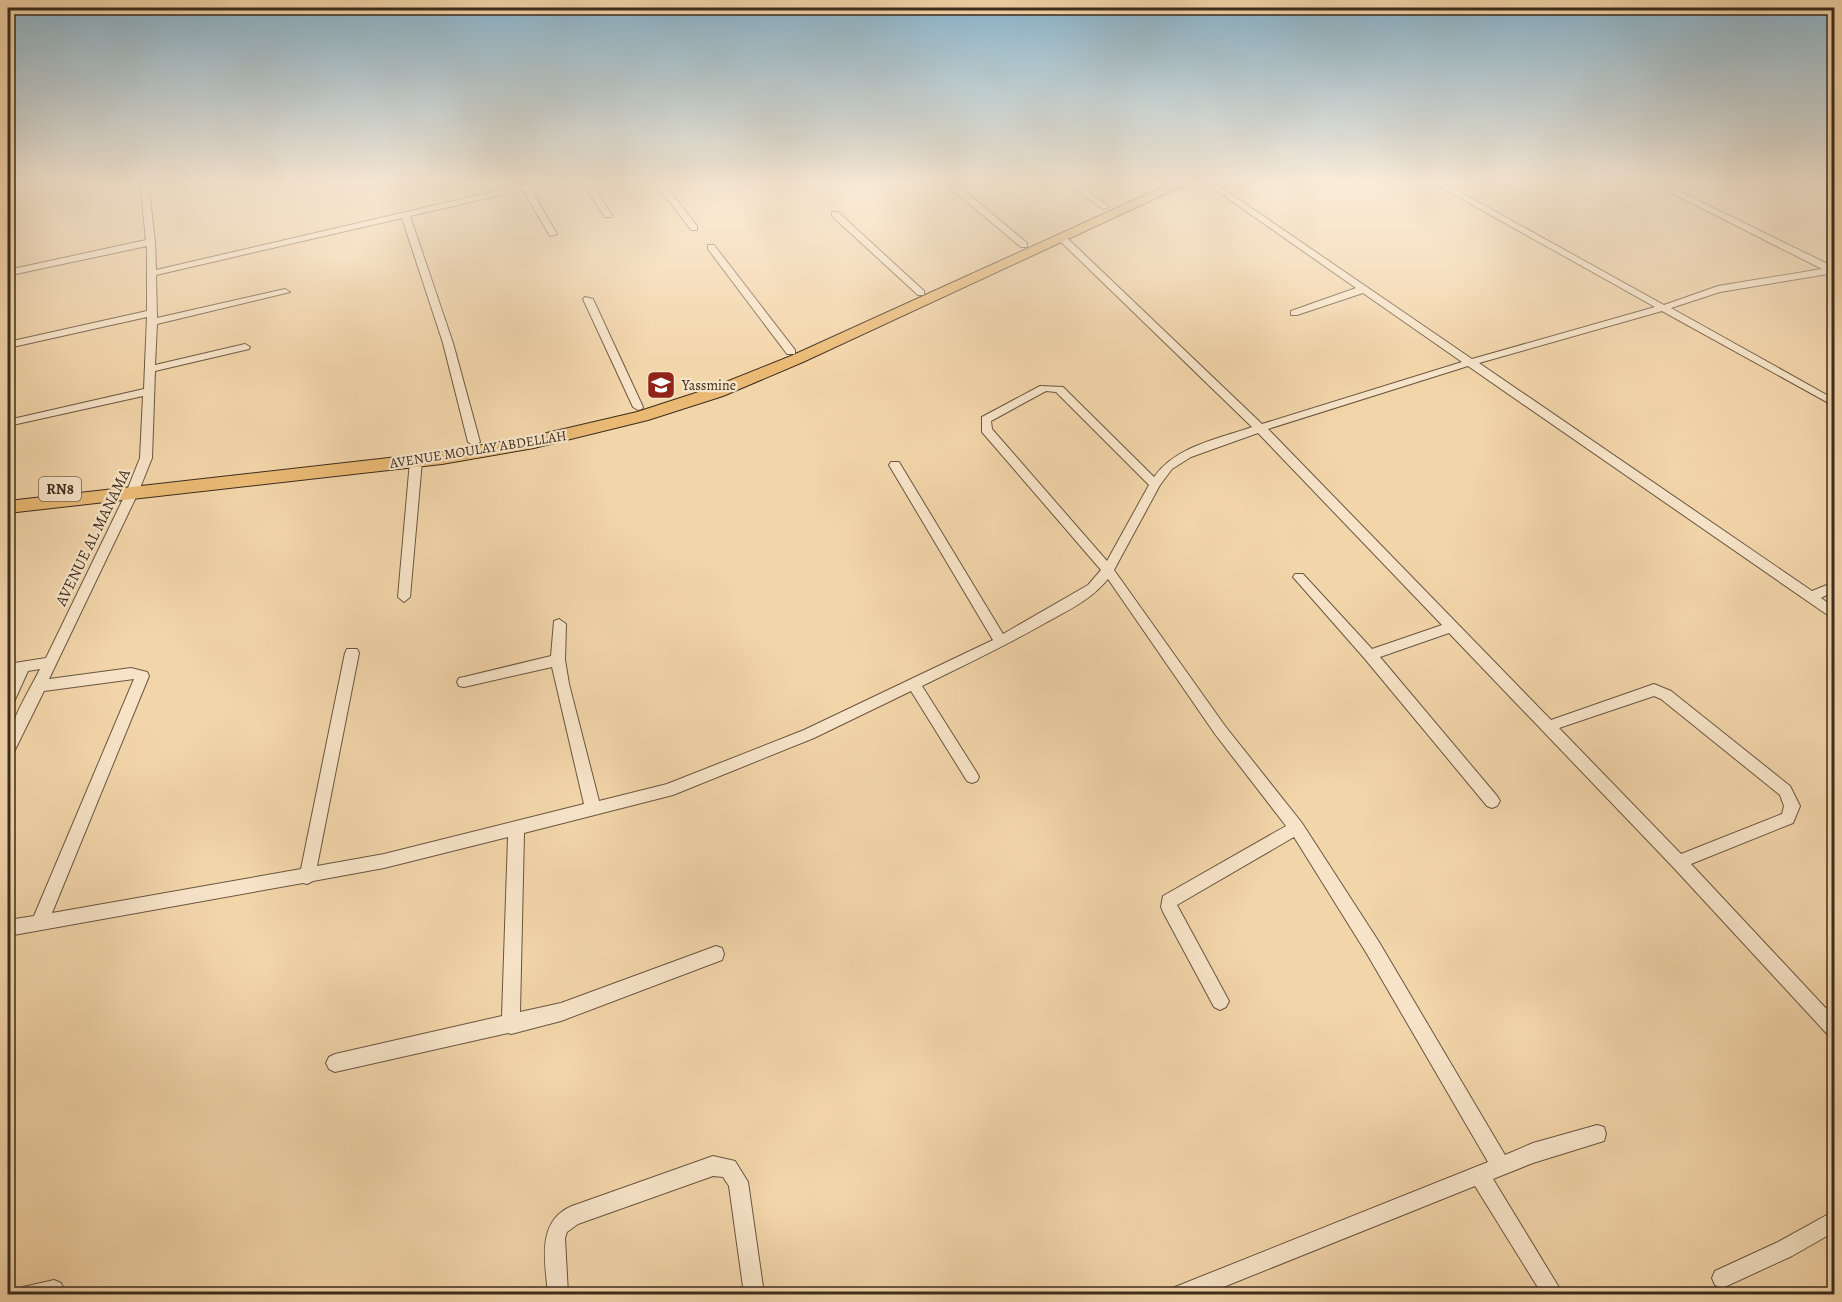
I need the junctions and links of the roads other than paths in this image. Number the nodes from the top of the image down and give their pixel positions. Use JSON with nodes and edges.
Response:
{"nodes":[{"id":1,"x":151,"y":242,"type":"joint"},
{"id":2,"x":289,"y":242,"type":"edge"},
{"id":3,"x":414,"y":242,"type":"edge"},
{"id":4,"x":865,"y":242,"type":"edge"},
{"id":5,"x":1020,"y":242,"type":"edge"},
{"id":6,"x":1031,"y":242,"type":"edge"},
{"id":7,"x":1054,"y":242,"type":"edge"},
{"id":8,"x":1066,"y":242,"type":"edge"},
{"id":9,"x":1295,"y":242,"type":"edge"},
{"id":10,"x":1544,"y":242,"type":"edge"},
{"id":11,"x":1774,"y":242,"type":"edge"},
{"id":12,"x":1024,"y":245,"type":"junction"},
{"id":13,"x":711,"y":247,"type":"dead end"},
{"id":14,"x":1833,"y":271,"type":"edge"},
{"id":15,"x":11,"y":272,"type":"dead end"},
{"id":16,"x":153,"y":273,"type":"junction"},
{"id":17,"x":1364,"y":289,"type":"junction"},
{"id":18,"x":285,"y":292,"type":"dead end"},
{"id":19,"x":921,"y":293,"type":"junction"},
{"id":20,"x":588,"y":299,"type":"dead end"},
{"id":21,"x":1663,"y":308,"type":"junction"},
{"id":22,"x":1294,"y":313,"type":"dead end"},
{"id":23,"x":152,"y":317,"type":"junction"},
{"id":24,"x":8,"y":345,"type":"edge"},
{"id":25,"x":245,"y":347,"type":"dead end"},
{"id":26,"x":791,"y":352,"type":"junction"},
{"id":27,"x":1470,"y":362,"type":"junction"},
{"id":28,"x":150,"y":369,"type":"junction"},
{"id":29,"x":150,"y":392,"type":"junction"},
{"id":30,"x":1834,"y":403,"type":"edge"},
{"id":31,"x":638,"y":407,"type":"junction"},
{"id":32,"x":8,"y":423,"type":"edge"},
{"id":33,"x":1260,"y":428,"type":"junction"},
{"id":34,"x":474,"y":442,"type":"junction"},
{"id":35,"x":416,"y":461,"type":"junction"},
{"id":36,"x":895,"y":465,"type":"dead end"},
{"id":37,"x":1155,"y":484,"type":"junction"},
{"id":38,"x":135,"y":486,"type":"junction"},
{"id":39,"x":8,"y":495,"type":"edge"},
{"id":40,"x":8,"y":507,"type":"edge"},
{"id":41,"x":1108,"y":570,"type":"junction"},
{"id":42,"x":1299,"y":577,"type":"dead end"},
{"id":43,"x":1834,"y":586,"type":"edge"},
{"id":44,"x":404,"y":597,"type":"dead end"},
{"id":45,"x":1811,"y":597,"type":"junction"},
{"id":46,"x":1834,"y":613,"type":"edge"},
{"id":47,"x":559,"y":624,"type":"dead end"},
{"id":48,"x":1452,"y":627,"type":"junction"},
{"id":49,"x":1001,"y":642,"type":"junction"},
{"id":50,"x":352,"y":653,"type":"dead end"},
{"id":51,"x":1370,"y":655,"type":"junction"},
{"id":52,"x":558,"y":660,"type":"junction"},
{"id":53,"x":48,"y":663,"type":"junction"},
{"id":54,"x":23,"y":667,"type":"junction"},
{"id":55,"x":8,"y":669,"type":"edge"},
{"id":56,"x":464,"y":682,"type":"dead end"},
{"id":57,"x":914,"y":684,"type":"junction"},
{"id":58,"x":37,"y":686,"type":"junction"},
{"id":59,"x":8,"y":700,"type":"edge"},
{"id":60,"x":14,"y":725,"type":"edge"},
{"id":61,"x":1549,"y":726,"type":"junction"},
{"id":62,"x":8,"y":750,"type":"edge"},
{"id":63,"x":972,"y":777,"type":"dead end"},
{"id":64,"x":1492,"y":801,"type":"dead end"},
{"id":65,"x":593,"y":809,"type":"junction"},
{"id":66,"x":516,"y":828,"type":"junction"},
{"id":67,"x":1297,"y":828,"type":"junction"},
{"id":68,"x":1679,"y":862,"type":"junction"},
{"id":69,"x":307,"y":877,"type":"junction"},
{"id":70,"x":39,"y":923,"type":"junction"},
{"id":71,"x":8,"y":928,"type":"edge"},
{"id":72,"x":716,"y":954,"type":"dead end"},
{"id":73,"x":1220,"y":1001,"type":"dead end"},
{"id":74,"x":511,"y":1025,"type":"junction"},
{"id":75,"x":1834,"y":1029,"type":"edge"},
{"id":76,"x":335,"y":1063,"type":"dead end"},
{"id":77,"x":1597,"y":1134,"type":"dead end"},
{"id":78,"x":1501,"y":1166,"type":"junction"},
{"id":79,"x":1480,"y":1176,"type":"junction"},
{"id":80,"x":1834,"y":1221,"type":"edge"},
{"id":81,"x":1722,"y":1278,"type":"dead end"},
{"id":82,"x":54,"y":1290,"type":"dead end"},
{"id":83,"x":1194,"y":1292,"type":"edge"},
{"id":84,"x":30,"y":1294,"type":"edge"},
{"id":85,"x":558,"y":1294,"type":"edge"},
{"id":86,"x":754,"y":1294,"type":"edge"},
{"id":87,"x":1553,"y":1294,"type":"edge"}],
"edges":[{"from":1,"to":15,"type":"street"},
{"from":1,"to":16,"type":"street","name":"AVENUE AL MANAMA"},
{"from":2,"to":16,"type":"street"},
{"from":3,"to":34,"type":"street"},
{"from":4,"to":19,"type":"street"},
{"from":5,"to":12,"type":"street"},
{"from":6,"to":12,"type":"main road","name":"AVENUE MOULAY ABDELLAH","number":"RN8"},
{"from":7,"to":35,"type":"main road","name":"AVENUE MOULAY ABDELLAH","number":"RN8"},
{"from":8,"to":33,"type":"street"},
{"from":9,"to":17,"type":"street"},
{"from":10,"to":21,"type":"street"},
{"from":11,"to":14,"type":"street"},
{"from":12,"to":19,"type":"main road","name":"AVENUE MOULAY ABDELLAH","number":"RN8"},
{"from":13,"to":26,"type":"street"},
{"from":14,"to":21,"type":"street"},
{"from":16,"to":23,"type":"street","name":"AVENUE AL MANAMA"},
{"from":17,"to":22,"type":"street"},
{"from":17,"to":27,"type":"street"},
{"from":18,"to":23,"type":"street"},
{"from":19,"to":26,"type":"main road","name":"AVENUE MOULAY ABDELLAH","number":"RN8"},
{"from":20,"to":31,"type":"street"},
{"from":21,"to":27,"type":"street"},
{"from":21,"to":30,"type":"street"},
{"from":23,"to":24,"type":"street"},
{"from":23,"to":28,"type":"street","name":"AVENUE AL MANAMA"},
{"from":25,"to":28,"type":"street"},
{"from":26,"to":31,"type":"main road","name":"AVENUE MOULAY ABDELLAH","number":"RN8"},
{"from":27,"to":33,"type":"street"},
{"from":27,"to":45,"type":"street"},
{"from":28,"to":29,"type":"street","name":"AVENUE AL MANAMA"},
{"from":29,"to":32,"type":"street"},
{"from":29,"to":38,"type":"street","name":"AVENUE AL MANAMA"},
{"from":31,"to":34,"type":"main road","name":"AVENUE MOULAY ABDELLAH","number":"RN8"},
{"from":33,"to":37,"type":"street"},
{"from":33,"to":48,"type":"street"},
{"from":34,"to":38,"type":"main road","name":"AVENUE MOULAY ABDELLAH","number":"RN8"},
{"from":35,"to":38,"type":"main road","name":"AVENUE MOULAY ABDELLAH","number":"RN8"},
{"from":35,"to":44,"type":"street"},
{"from":36,"to":49,"type":"street"},
{"from":37,"to":41,"type":"street"},
{"from":37,"to":41,"type":"street"},
{"from":38,"to":39,"type":"main road","name":"AVENUE MOULAY ABDELLAH","number":"RN8"},
{"from":38,"to":40,"type":"main road","name":"AVENUE MOULAY ABDELLAH","number":"RN8"},
{"from":38,"to":53,"type":"street","name":"AVENUE AL MANAMA"},
{"from":41,"to":49,"type":"street"},
{"from":41,"to":67,"type":"street"},
{"from":42,"to":51,"type":"street"},
{"from":43,"to":45,"type":"street"},
{"from":45,"to":46,"type":"street"},
{"from":47,"to":52,"type":"street"},
{"from":48,"to":51,"type":"street"},
{"from":48,"to":61,"type":"street"},
{"from":49,"to":57,"type":"street"},
{"from":50,"to":69,"type":"street"},
{"from":51,"to":64,"type":"street"},
{"from":52,"to":56,"type":"street"},
{"from":52,"to":65,"type":"street"},
{"from":53,"to":54,"type":"street"},
{"from":53,"to":58,"type":"street","name":"AVENUE AL MANAMA"},
{"from":54,"to":55,"type":"street"},
{"from":54,"to":59,"type":"street"},
{"from":57,"to":63,"type":"street"},
{"from":57,"to":65,"type":"street"},
{"from":58,"to":60,"type":"street","name":"AVENUE AL MANAMA"},
{"from":58,"to":70,"type":"street"},
{"from":60,"to":62,"type":"street","name":"AVENUE AL MANAMA"},
{"from":61,"to":68,"type":"street"},
{"from":61,"to":68,"type":"street"},
{"from":65,"to":66,"type":"street"},
{"from":66,"to":69,"type":"street"},
{"from":66,"to":74,"type":"street"},
{"from":67,"to":73,"type":"street"},
{"from":67,"to":78,"type":"street"},
{"from":68,"to":75,"type":"street"},
{"from":69,"to":70,"type":"street"},
{"from":70,"to":71,"type":"street"},
{"from":72,"to":74,"type":"street"},
{"from":74,"to":76,"type":"street"},
{"from":77,"to":78,"type":"street"},
{"from":78,"to":79,"type":"street"},
{"from":79,"to":83,"type":"street"},
{"from":79,"to":87,"type":"street"},
{"from":80,"to":81,"type":"street"},
{"from":82,"to":84,"type":"street"},
{"from":85,"to":86,"type":"street"}]}
